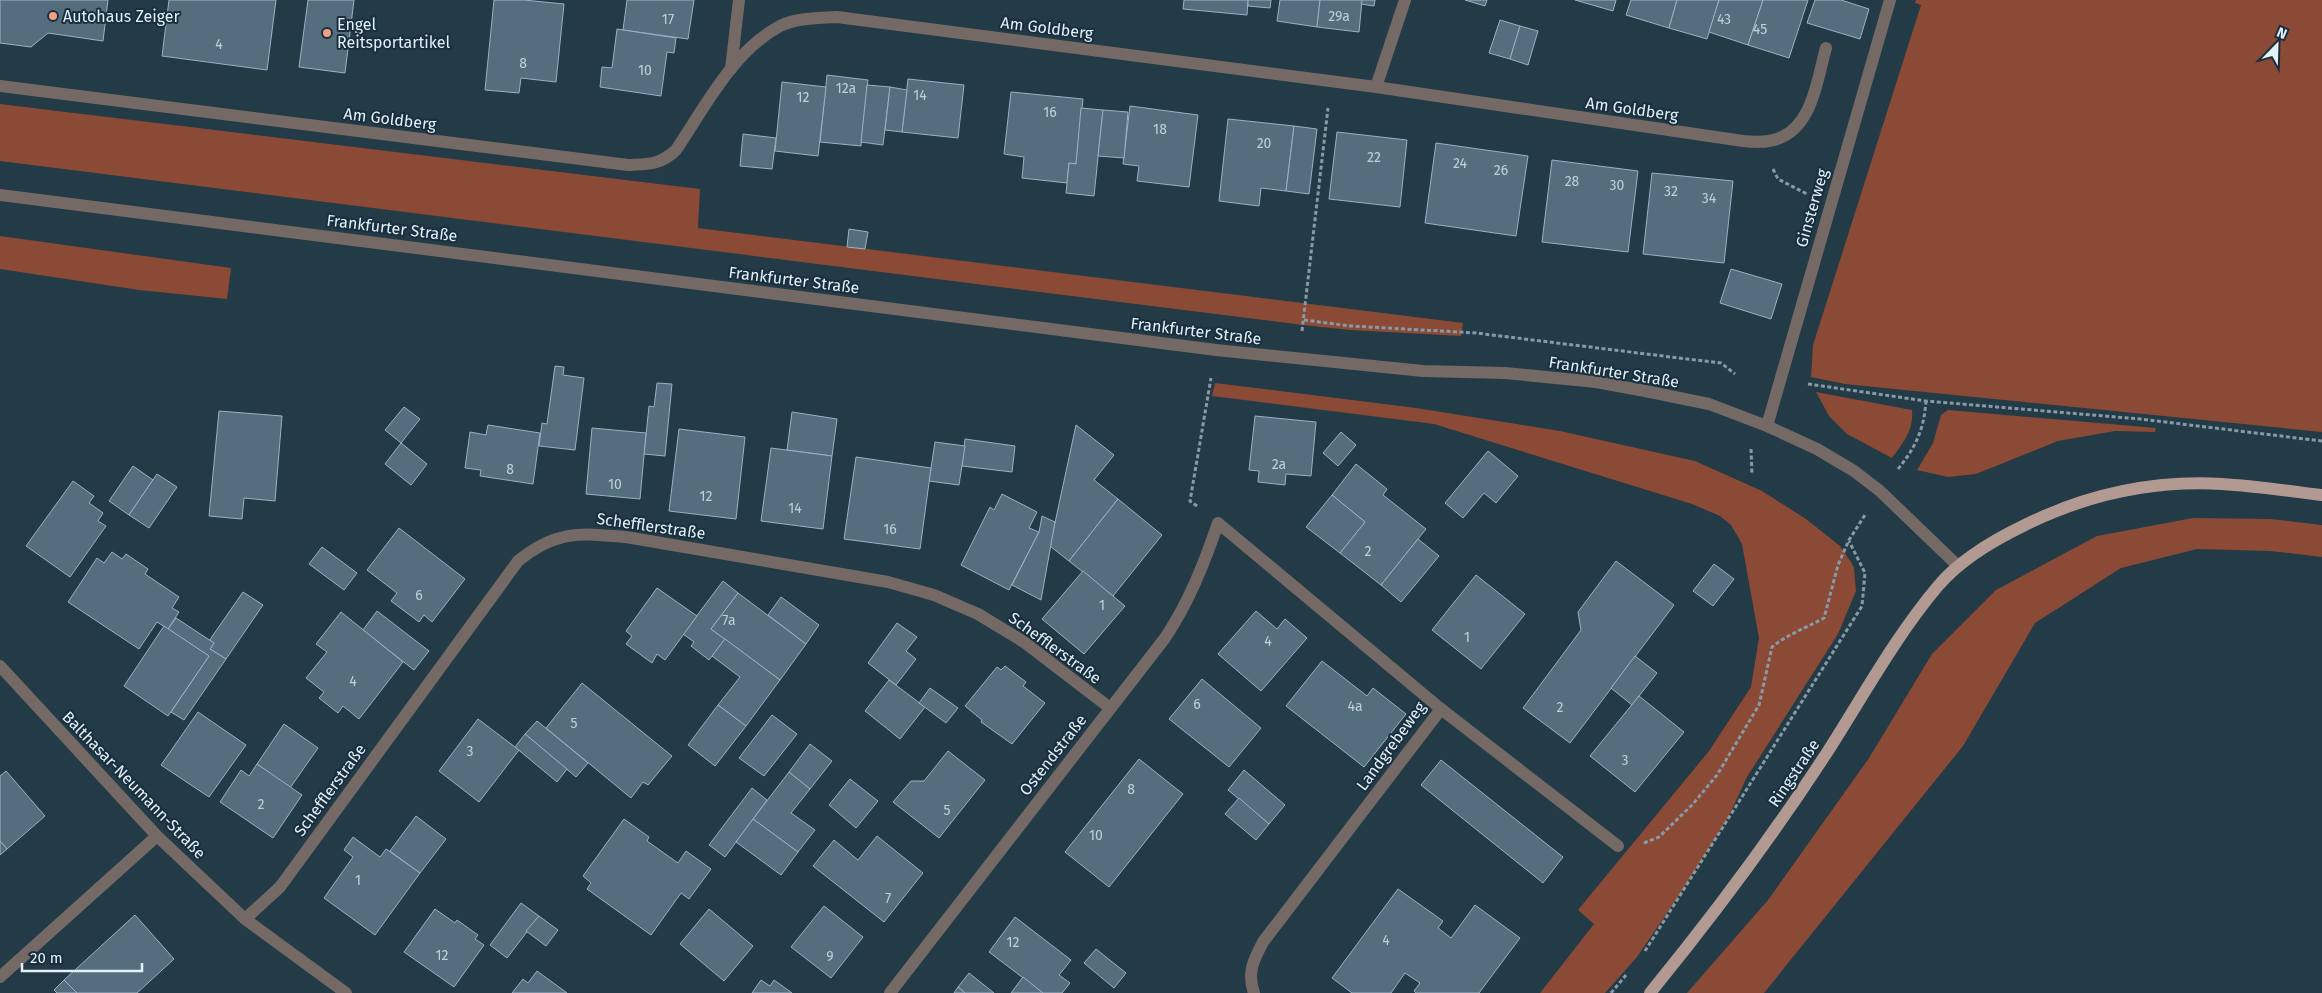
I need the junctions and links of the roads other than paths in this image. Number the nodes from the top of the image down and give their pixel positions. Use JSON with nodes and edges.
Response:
{"nodes":[{"id":1,"x":739,"y":0,"type":"edge"},
{"id":2,"x":1405,"y":0,"type":"edge"},
{"id":3,"x":1890,"y":0,"type":"edge"},
{"id":4,"x":1826,"y":48,"type":"dead end"},
{"id":5,"x":731,"y":69,"type":"junction"},
{"id":6,"x":0,"y":86,"type":"edge"},
{"id":7,"x":1376,"y":87,"type":"junction"},
{"id":8,"x":0,"y":195,"type":"edge"},
{"id":9,"x":1767,"y":426,"type":"junction"},
{"id":10,"x":2322,"y":495,"type":"edge"},
{"id":11,"x":1218,"y":523,"type":"joint"},
{"id":12,"x":1958,"y":566,"type":"junction"},
{"id":13,"x":0,"y":666,"type":"edge"},
{"id":14,"x":1110,"y":708,"type":"junction"},
{"id":15,"x":1441,"y":709,"type":"junction"},
{"id":16,"x":157,"y":836,"type":"junction"},
{"id":17,"x":1618,"y":846,"type":"road end"},
{"id":18,"x":246,"y":919,"type":"junction"},
{"id":19,"x":0,"y":977,"type":"edge"},
{"id":20,"x":346,"y":993,"type":"edge"},
{"id":21,"x":890,"y":993,"type":"edge"},
{"id":22,"x":1254,"y":993,"type":"edge"},
{"id":23,"x":1650,"y":993,"type":"edge"}],
"edges":[{"from":1,"to":5,"type":"street","name":"Am Goldberg"},
{"from":2,"to":7,"type":"street"},
{"from":3,"to":9,"type":"street","name":"Ginsterweg"},
{"from":4,"to":7,"type":"street","name":"Am Goldberg"},
{"from":5,"to":6,"type":"street","name":"Am Goldberg"},
{"from":5,"to":7,"type":"street","name":"Am Goldberg"},
{"from":8,"to":9,"type":"street","name":"Frankfurter Straße"},
{"from":9,"to":12,"type":"street","name":"Frankfurter Straße"},
{"from":10,"to":12,"type":"main road"},
{"from":11,"to":14,"type":"street","name":"Ostendstraße"},
{"from":11,"to":15,"type":"street","name":"Landgrebeweg"},
{"from":12,"to":23,"type":"main road","name":"Ringstraße"},
{"from":13,"to":16,"type":"street","name":"Balthasar-Neumann-Straße"},
{"from":14,"to":18,"type":"street","name":"Schefflerstraße"},
{"from":14,"to":21,"type":"street","name":"Ostendstraße"},
{"from":15,"to":17,"type":"street"},
{"from":15,"to":22,"type":"street","name":"Landgrebeweg"},
{"from":16,"to":18,"type":"street","name":"Balthasar-Neumann-Straße"},
{"from":16,"to":19,"type":"street"},
{"from":18,"to":20,"type":"street","name":"Balthasar-Neumann-Straße"}]}
